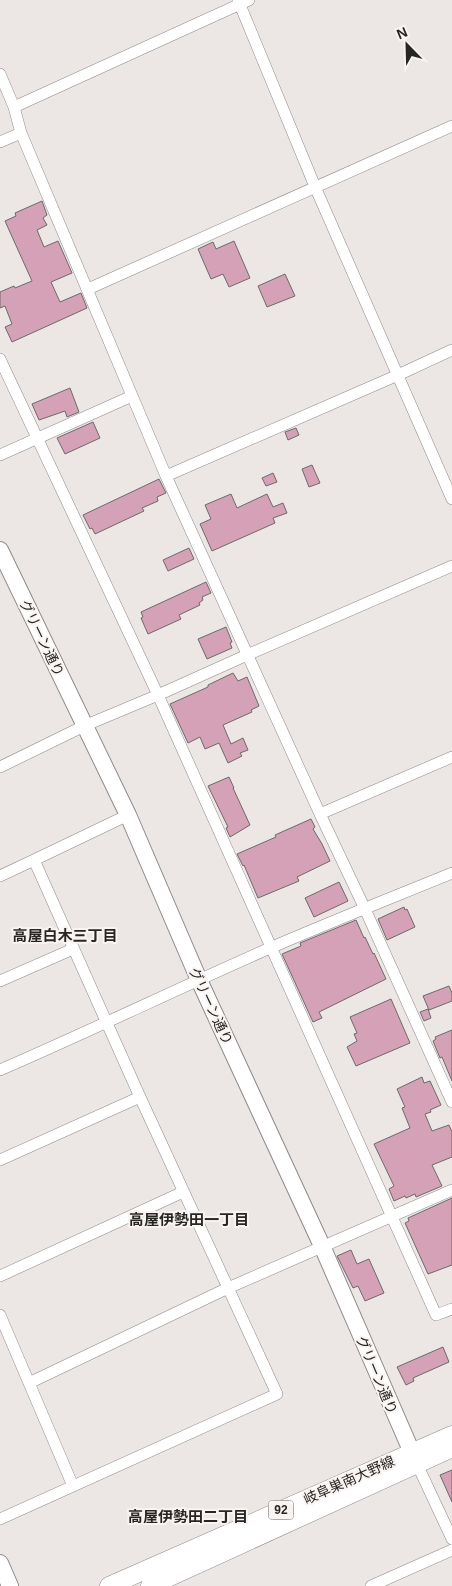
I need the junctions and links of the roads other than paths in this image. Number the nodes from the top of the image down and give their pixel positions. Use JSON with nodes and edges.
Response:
{"nodes":[{"id":1,"x":242,"y":1,"type":"edge"},
{"id":2,"x":0,"y":74,"type":"edge"},
{"id":3,"x":14,"y":107,"type":"junction"},
{"id":4,"x":452,"y":126,"type":"edge"},
{"id":5,"x":21,"y":133,"type":"junction"},
{"id":6,"x":0,"y":142,"type":"edge"},
{"id":7,"x":316,"y":188,"type":"junction"},
{"id":8,"x":88,"y":289,"type":"junction"},
{"id":9,"x":452,"y":350,"type":"edge"},
{"id":10,"x":0,"y":359,"type":"edge"},
{"id":11,"x":398,"y":376,"type":"junction"},
{"id":12,"x":132,"y":396,"type":"junction"},
{"id":13,"x":37,"y":438,"type":"junction"},
{"id":14,"x":0,"y":455,"type":"edge"},
{"id":15,"x":166,"y":476,"type":"junction"},
{"id":16,"x":452,"y":500,"type":"edge"},
{"id":17,"x":0,"y":550,"type":"edge"},
{"id":18,"x":452,"y":566,"type":"edge"},
{"id":19,"x":247,"y":655,"type":"junction"},
{"id":20,"x":158,"y":695,"type":"junction"},
{"id":21,"x":84,"y":726,"type":"junction"},
{"id":22,"x":452,"y":757,"type":"edge"},
{"id":23,"x":0,"y":766,"type":"edge"},
{"id":24,"x":320,"y":814,"type":"junction"},
{"id":25,"x":128,"y":815,"type":"junction"},
{"id":26,"x":34,"y":860,"type":"junction"},
{"id":27,"x":452,"y":873,"type":"edge"},
{"id":28,"x":0,"y":876,"type":"edge"},
{"id":29,"x":365,"y":909,"type":"junction"},
{"id":30,"x":272,"y":947,"type":"junction"},
{"id":31,"x":73,"y":949,"type":"junction"},
{"id":32,"x":199,"y":980,"type":"junction"},
{"id":33,"x":0,"y":981,"type":"edge"},
{"id":34,"x":107,"y":1023,"type":"junction"},
{"id":35,"x":0,"y":1070,"type":"edge"},
{"id":36,"x":140,"y":1097,"type":"junction"},
{"id":37,"x":451,"y":1099,"type":"edge"},
{"id":38,"x":0,"y":1160,"type":"edge"},
{"id":39,"x":452,"y":1190,"type":"edge"},
{"id":40,"x":184,"y":1192,"type":"junction"},
{"id":41,"x":392,"y":1215,"type":"junction"},
{"id":42,"x":322,"y":1246,"type":"junction"},
{"id":43,"x":0,"y":1276,"type":"edge"},
{"id":44,"x":228,"y":1288,"type":"junction"},
{"id":45,"x":452,"y":1309,"type":"edge"},
{"id":46,"x":0,"y":1315,"type":"edge"},
{"id":47,"x":29,"y":1382,"type":"junction"},
{"id":48,"x":452,"y":1435,"type":"edge"},
{"id":49,"x":452,"y":1448,"type":"edge"},
{"id":50,"x":414,"y":1458,"type":"junction"},
{"id":51,"x":73,"y":1486,"type":"junction"},
{"id":52,"x":0,"y":1519,"type":"edge"},
{"id":53,"x":452,"y":1539,"type":"edge"},
{"id":54,"x":452,"y":1550,"type":"edge"},
{"id":55,"x":0,"y":1563,"type":"edge"},
{"id":56,"x":10,"y":1586,"type":"edge"},
{"id":57,"x":109,"y":1586,"type":"edge"},
{"id":58,"x":150,"y":1586,"type":"edge"},
{"id":59,"x":371,"y":1586,"type":"edge"}],
"edges":[{"from":1,"to":3,"type":"street"},
{"from":1,"to":7,"type":"street"},
{"from":2,"to":3,"type":"street"},
{"from":3,"to":5,"type":"street"},
{"from":4,"to":7,"type":"street"},
{"from":5,"to":6,"type":"street"},
{"from":5,"to":8,"type":"street"},
{"from":7,"to":8,"type":"street"},
{"from":7,"to":11,"type":"street"},
{"from":8,"to":12,"type":"street"},
{"from":9,"to":11,"type":"street"},
{"from":10,"to":13,"type":"street"},
{"from":11,"to":15,"type":"street"},
{"from":11,"to":16,"type":"street"},
{"from":12,"to":13,"type":"street"},
{"from":12,"to":15,"type":"street"},
{"from":13,"to":14,"type":"street"},
{"from":13,"to":20,"type":"street"},
{"from":15,"to":19,"type":"street"},
{"from":17,"to":21,"type":"street","name":"グリーン通り"},
{"from":18,"to":19,"type":"street"},
{"from":19,"to":20,"type":"street"},
{"from":19,"to":24,"type":"street"},
{"from":20,"to":21,"type":"street"},
{"from":20,"to":30,"type":"street"},
{"from":21,"to":23,"type":"street"},
{"from":21,"to":25,"type":"street","name":"グリーン通り"},
{"from":22,"to":24,"type":"street"},
{"from":24,"to":29,"type":"street"},
{"from":25,"to":26,"type":"street"},
{"from":25,"to":32,"type":"street","name":"グリーン通り"},
{"from":26,"to":28,"type":"street"},
{"from":26,"to":31,"type":"street"},
{"from":27,"to":29,"type":"street"},
{"from":29,"to":30,"type":"street"},
{"from":29,"to":37,"type":"street"},
{"from":30,"to":32,"type":"street"},
{"from":30,"to":41,"type":"street"},
{"from":31,"to":33,"type":"street"},
{"from":31,"to":34,"type":"street"},
{"from":32,"to":34,"type":"street"},
{"from":32,"to":42,"type":"street","name":"グリーン通り"},
{"from":34,"to":35,"type":"street"},
{"from":34,"to":36,"type":"street"},
{"from":36,"to":38,"type":"street"},
{"from":36,"to":40,"type":"street"},
{"from":39,"to":41,"type":"street"},
{"from":40,"to":43,"type":"street"},
{"from":40,"to":44,"type":"street"},
{"from":41,"to":42,"type":"street"},
{"from":41,"to":45,"type":"street"},
{"from":42,"to":44,"type":"street"},
{"from":42,"to":50,"type":"street","name":"グリーン通り"},
{"from":44,"to":47,"type":"street"},
{"from":44,"to":51,"type":"street"},
{"from":46,"to":47,"type":"street"},
{"from":47,"to":51,"type":"street"},
{"from":48,"to":50,"type":"main road","name":"岐阜巣南大野線","number":"92"},
{"from":49,"to":50,"type":"main road","name":"岐阜巣南大野線","number":"92"},
{"from":50,"to":53,"type":"street"},
{"from":50,"to":57,"type":"main road","name":"岐阜巣南大野線","number":"92"},
{"from":50,"to":58,"type":"main road","name":"岐阜巣南大野線","number":"92"},
{"from":51,"to":52,"type":"street"},
{"from":54,"to":59,"type":"street"},
{"from":55,"to":56,"type":"street"}]}
